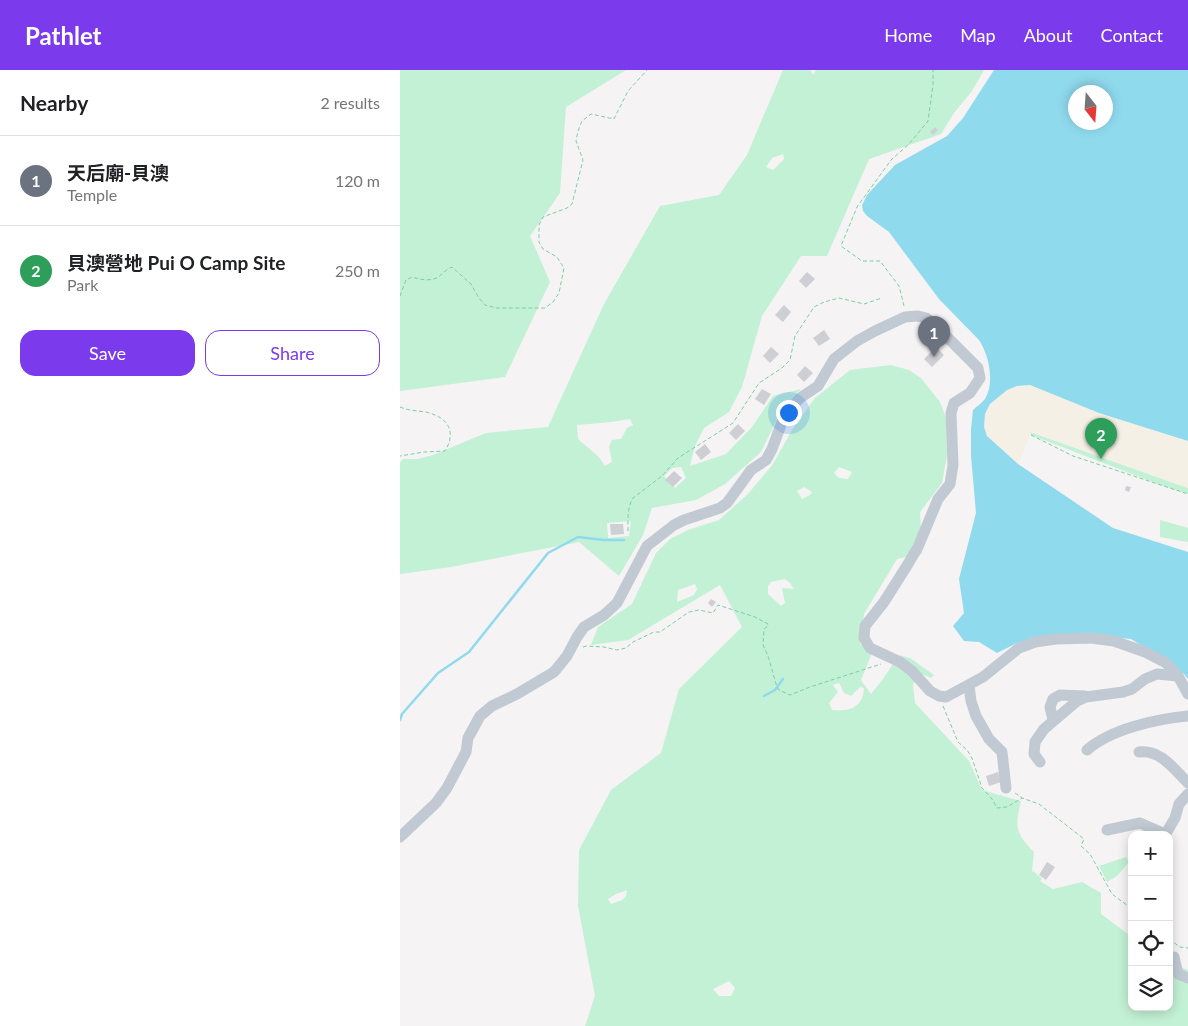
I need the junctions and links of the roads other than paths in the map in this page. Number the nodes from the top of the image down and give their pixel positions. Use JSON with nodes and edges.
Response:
{"nodes":[{"id":1,"x":1178,"y":676,"type":"junction"},
{"id":2,"x":969,"y":686,"type":"junction"},
{"id":3,"x":1188,"y":694,"type":"edge"},
{"id":4,"x":1188,"y":716,"type":"edge"},
{"id":5,"x":1087,"y":750,"type":"dead end"},
{"id":6,"x":1139,"y":752,"type":"dead end"},
{"id":7,"x":1040,"y":762,"type":"dead end"},
{"id":8,"x":1188,"y":783,"type":"edge"},
{"id":9,"x":1006,"y":788,"type":"dead end"},
{"id":10,"x":1188,"y":794,"type":"edge"},
{"id":11,"x":1107,"y":830,"type":"dead end"},
{"id":12,"x":1158,"y":831,"type":"edge"},
{"id":13,"x":1167,"y":831,"type":"edge"},
{"id":14,"x":400,"y":837,"type":"edge"},
{"id":15,"x":1174,"y":957,"type":"dead end"},
{"id":16,"x":1188,"y":978,"type":"edge"}],
"edges":[{"from":1,"to":2,"type":"street"},
{"from":1,"to":3,"type":"street"},
{"from":1,"to":7,"type":"street"},
{"from":2,"to":9,"type":"street"},
{"from":2,"to":14,"type":"street"},
{"from":4,"to":5,"type":"street"},
{"from":6,"to":8,"type":"street"},
{"from":10,"to":13,"type":"street"},
{"from":11,"to":12,"type":"street"},
{"from":15,"to":16,"type":"street"}]}
